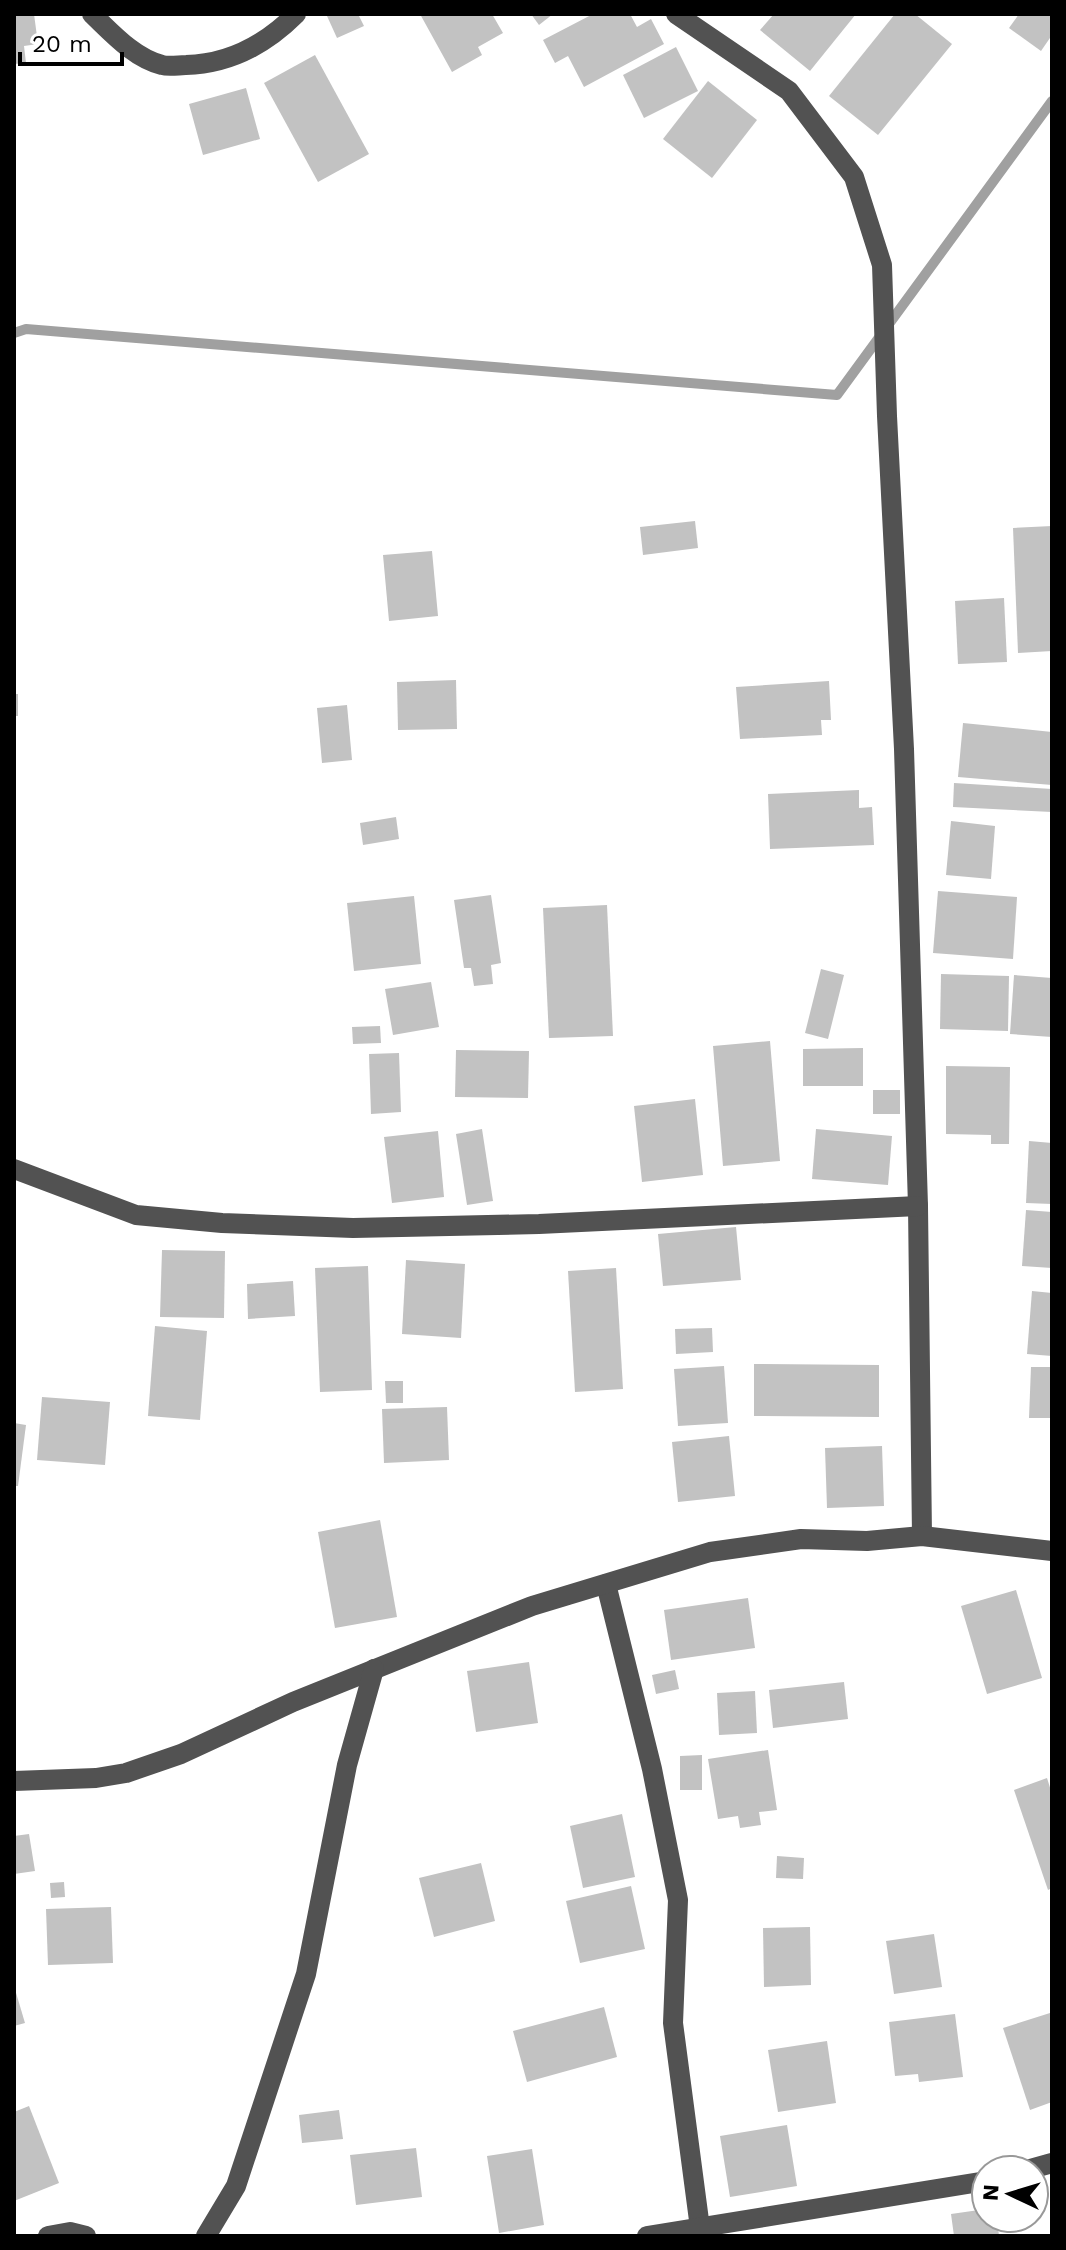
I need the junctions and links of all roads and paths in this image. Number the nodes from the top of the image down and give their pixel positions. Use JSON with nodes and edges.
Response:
{"nodes":[{"id":1,"x":92,"y":14,"type":"edge"},
{"id":2,"x":296,"y":14,"type":"edge"},
{"id":3,"x":676,"y":14,"type":"edge"},
{"id":4,"x":14,"y":1169,"type":"edge"},
{"id":5,"x":918,"y":1206,"type":"junction"},
{"id":6,"x":922,"y":1536,"type":"junction"},
{"id":7,"x":1052,"y":1551,"type":"edge"},
{"id":8,"x":606,"y":1584,"type":"junction"},
{"id":9,"x":374,"y":1669,"type":"junction"},
{"id":10,"x":14,"y":1781,"type":"edge"},
{"id":11,"x":970,"y":2184,"type":"edge"},
{"id":12,"x":700,"y":2228,"type":"junction"},
{"id":13,"x":48,"y":2236,"type":"edge"},
{"id":14,"x":86,"y":2236,"type":"edge"},
{"id":15,"x":206,"y":2236,"type":"edge"},
{"id":16,"x":647,"y":2236,"type":"edge"}],
"edges":[{"from":1,"to":2,"type":"street"},
{"from":3,"to":5,"type":"street"},
{"from":4,"to":5,"type":"street"},
{"from":5,"to":6,"type":"street"},
{"from":6,"to":7,"type":"street"},
{"from":6,"to":8,"type":"street"},
{"from":8,"to":9,"type":"street"},
{"from":8,"to":12,"type":"street"},
{"from":9,"to":10,"type":"street"},
{"from":9,"to":15,"type":"street"},
{"from":11,"to":12,"type":"street"},
{"from":12,"to":16,"type":"street"},
{"from":13,"to":14,"type":"street"}]}
